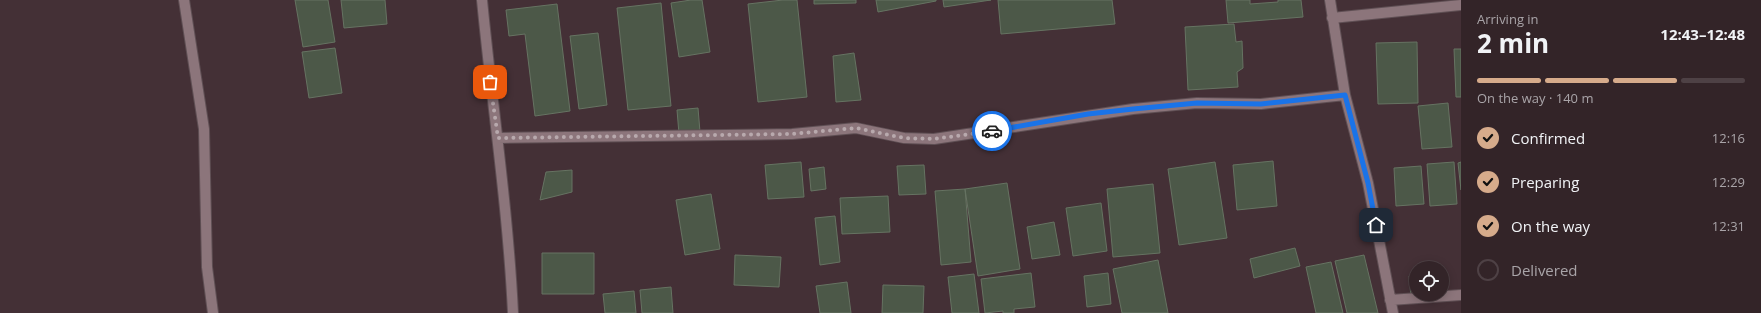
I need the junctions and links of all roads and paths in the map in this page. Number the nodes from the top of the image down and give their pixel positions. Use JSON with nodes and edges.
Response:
{"nodes":[{"id":1,"x":184,"y":0,"type":"edge"},
{"id":2,"x":482,"y":0,"type":"edge"},
{"id":3,"x":1330,"y":0,"type":"edge"},
{"id":4,"x":1461,"y":5,"type":"edge"},
{"id":5,"x":1332,"y":18,"type":"junction"},
{"id":6,"x":1345,"y":95,"type":"junction"},
{"id":7,"x":498,"y":138,"type":"junction"},
{"id":8,"x":1461,"y":295,"type":"edge"},
{"id":9,"x":1390,"y":300,"type":"junction"},
{"id":10,"x":213,"y":313,"type":"edge"},
{"id":11,"x":513,"y":313,"type":"edge"},
{"id":12,"x":1393,"y":313,"type":"edge"}],
"edges":[{"from":1,"to":10,"type":"street"},
{"from":2,"to":7,"type":"street"},
{"from":3,"to":5,"type":"street"},
{"from":4,"to":5,"type":"street"},
{"from":5,"to":6,"type":"street"},
{"from":6,"to":7,"type":"street"},
{"from":6,"to":9,"type":"street"},
{"from":7,"to":11,"type":"street"},
{"from":8,"to":9,"type":"street"},
{"from":9,"to":12,"type":"street"}]}
